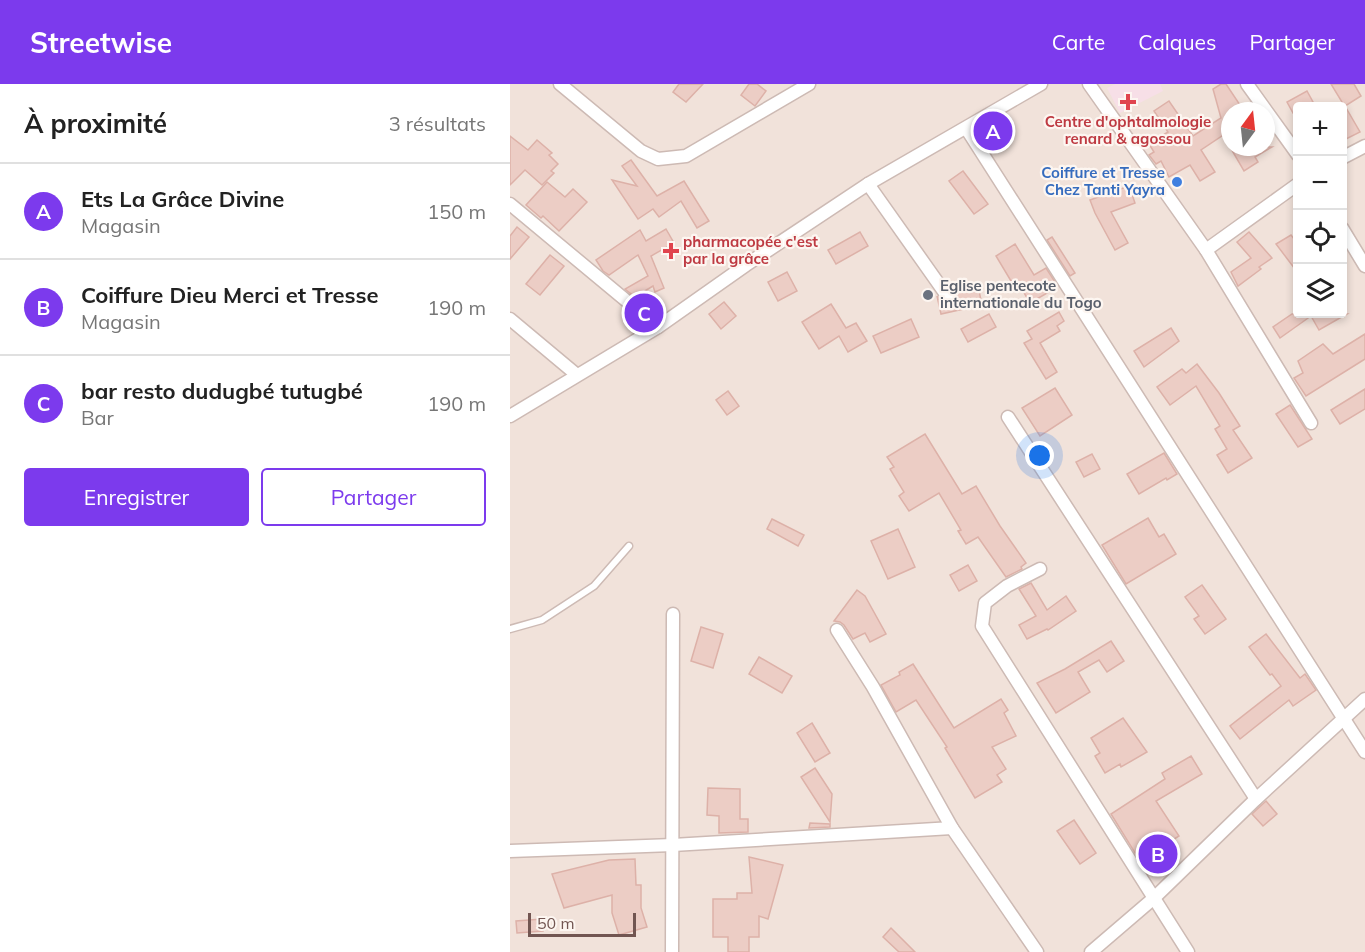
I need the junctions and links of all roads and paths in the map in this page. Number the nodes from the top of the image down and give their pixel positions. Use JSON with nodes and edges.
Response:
{"nodes":[{"id":1,"x":560,"y":84,"type":"edge"},
{"id":2,"x":809,"y":84,"type":"edge"},
{"id":3,"x":1041,"y":84,"type":"edge"},
{"id":4,"x":1089,"y":84,"type":"edge"},
{"id":5,"x":1247,"y":84,"type":"edge"},
{"id":6,"x":966,"y":128,"type":"junction"},
{"id":7,"x":1365,"y":146,"type":"edge"},
{"id":8,"x":1293,"y":148,"type":"edge"},
{"id":9,"x":1346,"y":156,"type":"edge"},
{"id":10,"x":868,"y":184,"type":"junction"},
{"id":11,"x":1293,"y":188,"type":"edge"},
{"id":12,"x":510,"y":204,"type":"edge"},
{"id":13,"x":1347,"y":236,"type":"edge"},
{"id":14,"x":1206,"y":250,"type":"junction"},
{"id":15,"x":1365,"y":266,"type":"edge"},
{"id":16,"x":950,"y":300,"type":"dead end"},
{"id":17,"x":510,"y":319,"type":"edge"},
{"id":18,"x":658,"y":327,"type":"junction"},
{"id":19,"x":577,"y":375,"type":"junction"},
{"id":20,"x":510,"y":416,"type":"edge"},
{"id":21,"x":1008,"y":417,"type":"dead end"},
{"id":22,"x":1311,"y":423,"type":"dead end"},
{"id":23,"x":629,"y":546,"type":"dead end"},
{"id":24,"x":1040,"y":569,"type":"dead end"},
{"id":25,"x":673,"y":614,"type":"dead end"},
{"id":26,"x":510,"y":629,"type":"edge"},
{"id":27,"x":837,"y":630,"type":"dead end"},
{"id":28,"x":1365,"y":699,"type":"edge"},
{"id":29,"x":1344,"y":718,"type":"junction"},
{"id":30,"x":1365,"y":752,"type":"edge"},
{"id":31,"x":1256,"y":799,"type":"junction"},
{"id":32,"x":952,"y":828,"type":"junction"},
{"id":33,"x":673,"y":844,"type":"junction"},
{"id":34,"x":510,"y":850,"type":"edge"},
{"id":35,"x":1154,"y":898,"type":"junction"},
{"id":36,"x":672,"y":952,"type":"edge"},
{"id":37,"x":1034,"y":952,"type":"edge"},
{"id":38,"x":1091,"y":952,"type":"edge"},
{"id":39,"x":1188,"y":952,"type":"edge"}],
"edges":[{"from":1,"to":2,"type":"street"},
{"from":3,"to":6,"type":"street"},
{"from":4,"to":14,"type":"street"},
{"from":5,"to":8,"type":"street"},
{"from":6,"to":10,"type":"street"},
{"from":6,"to":29,"type":"street"},
{"from":7,"to":9,"type":"street"},
{"from":10,"to":16,"type":"street"},
{"from":10,"to":18,"type":"street"},
{"from":11,"to":14,"type":"street"},
{"from":12,"to":18,"type":"street"},
{"from":13,"to":15,"type":"street"},
{"from":14,"to":22,"type":"street"},
{"from":17,"to":19,"type":"street"},
{"from":18,"to":19,"type":"street"},
{"from":19,"to":20,"type":"street"},
{"from":21,"to":31,"type":"street"},
{"from":23,"to":26,"type":"lane"},
{"from":24,"to":35,"type":"street"},
{"from":25,"to":33,"type":"street"},
{"from":27,"to":32,"type":"street"},
{"from":28,"to":29,"type":"street"},
{"from":29,"to":30,"type":"street"},
{"from":29,"to":31,"type":"street"},
{"from":31,"to":35,"type":"street"},
{"from":32,"to":33,"type":"street"},
{"from":32,"to":37,"type":"street"},
{"from":33,"to":34,"type":"street"},
{"from":33,"to":36,"type":"street"},
{"from":35,"to":38,"type":"street"},
{"from":35,"to":39,"type":"street"}]}
